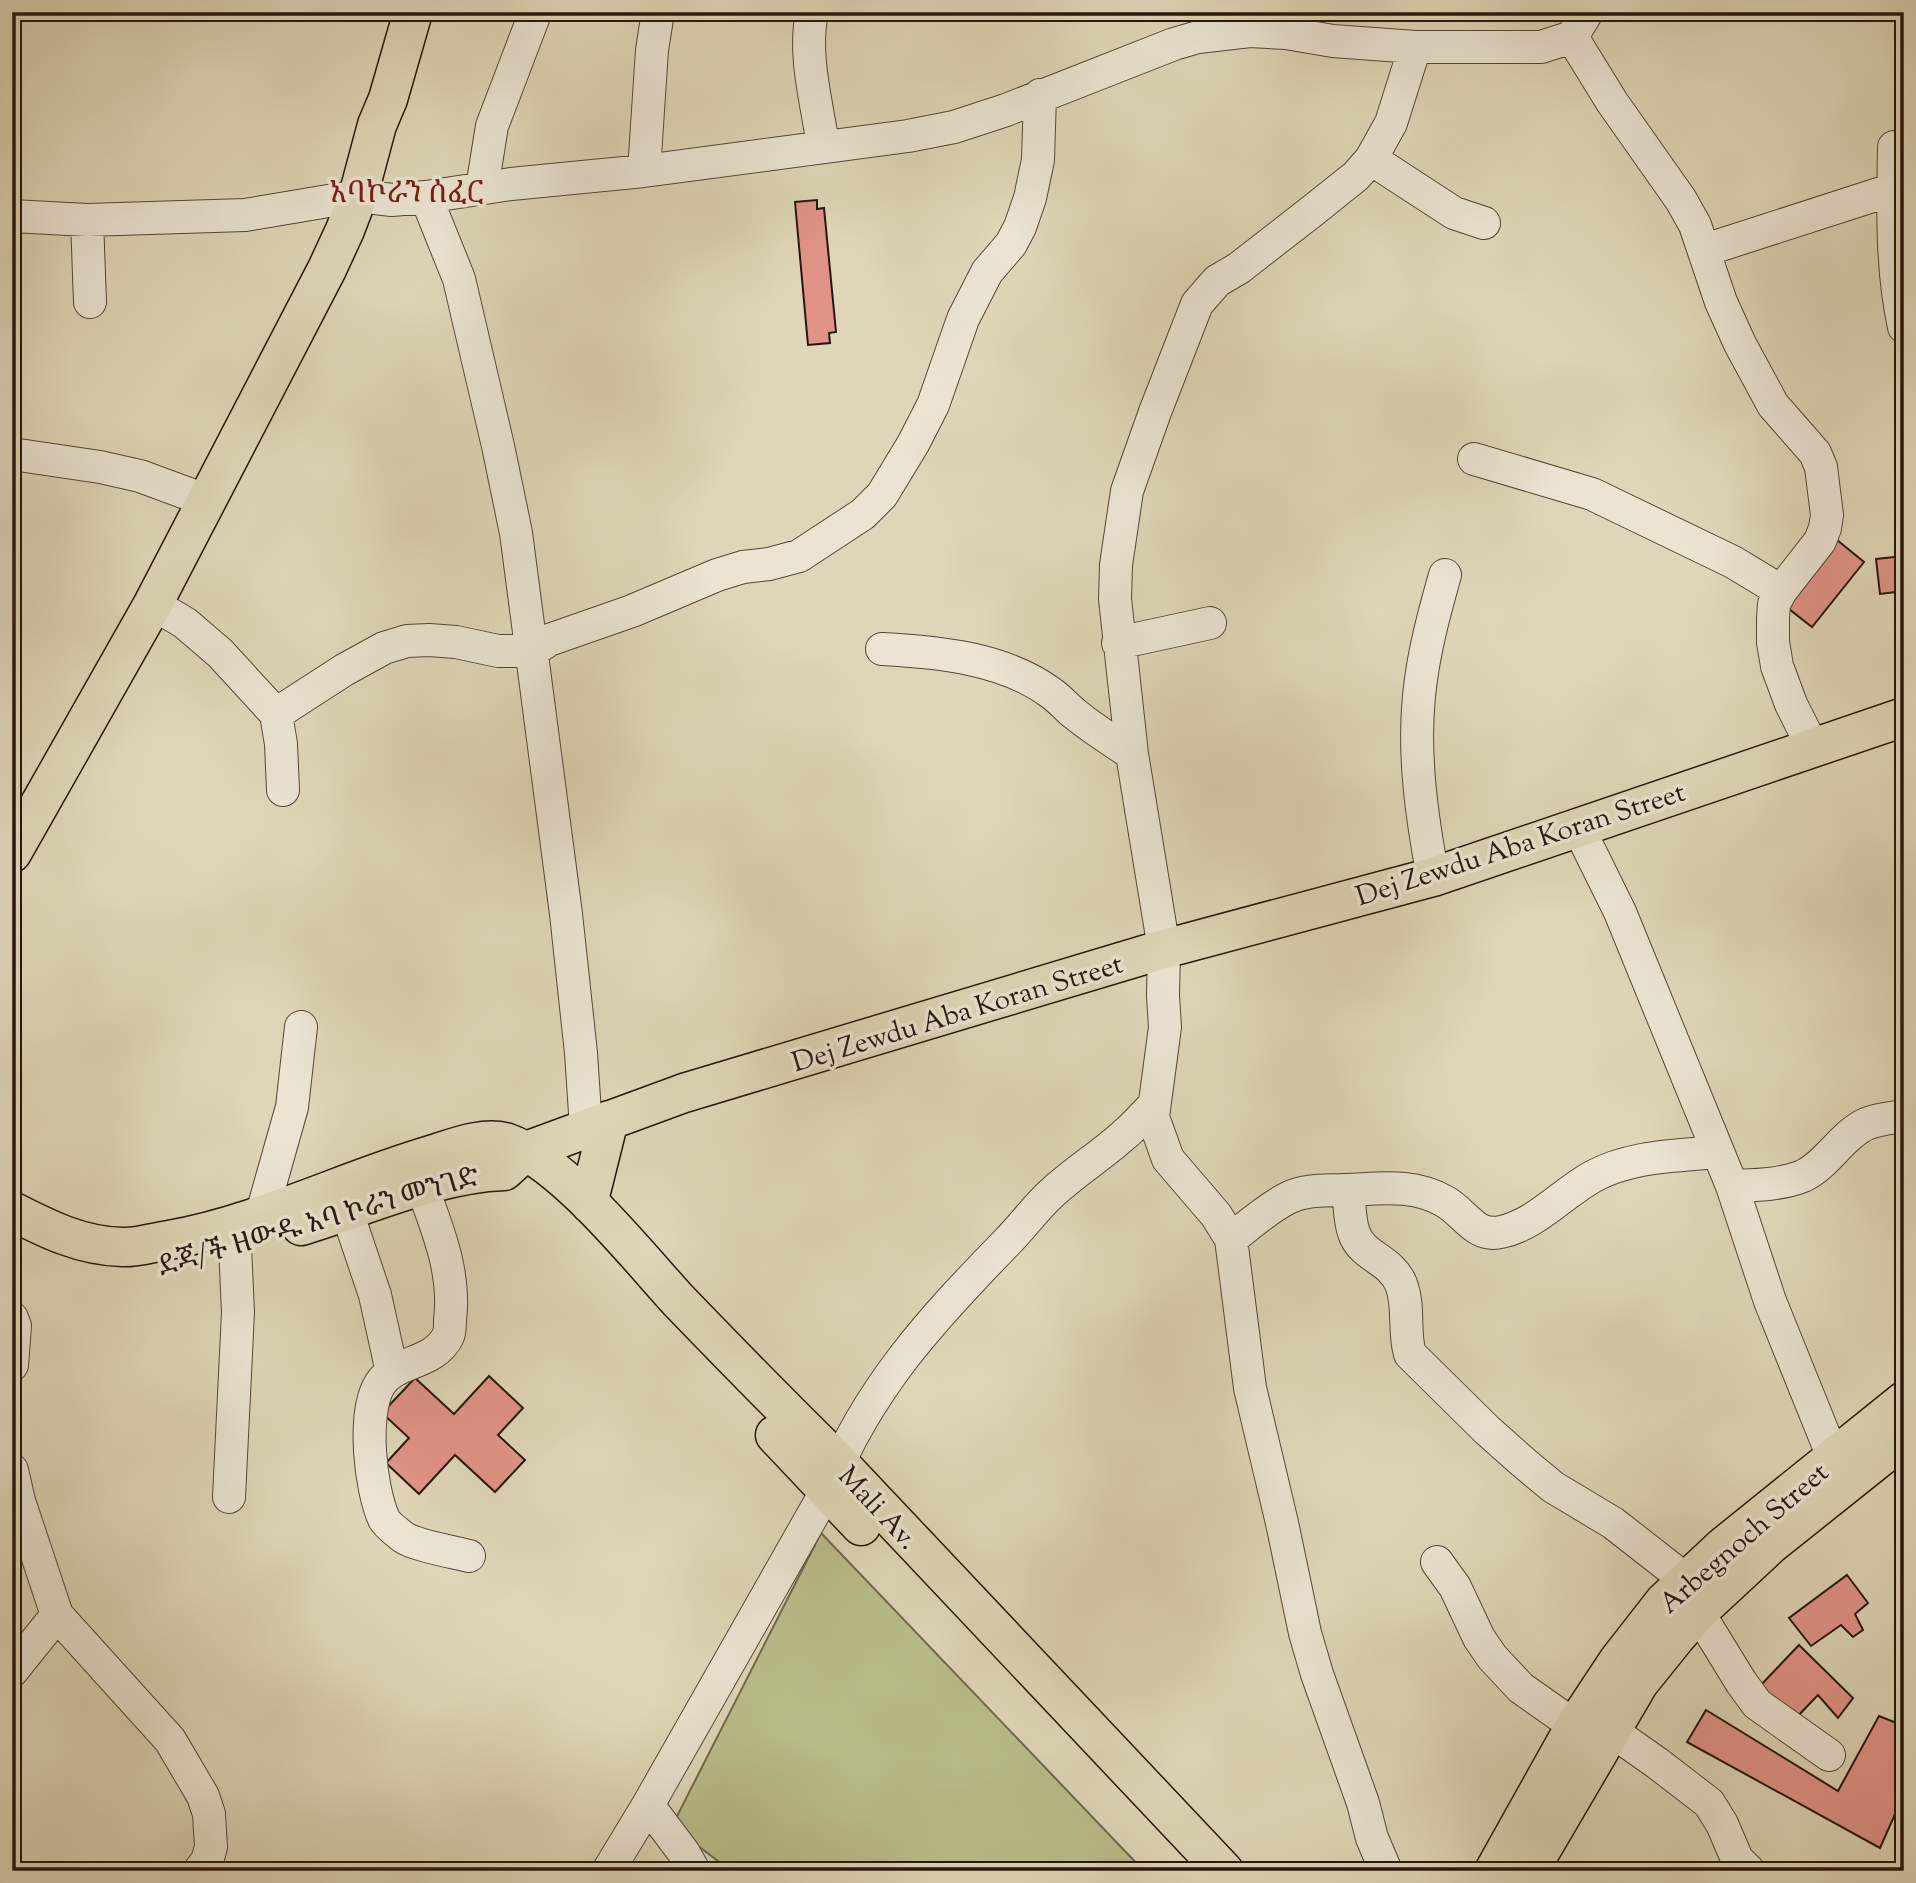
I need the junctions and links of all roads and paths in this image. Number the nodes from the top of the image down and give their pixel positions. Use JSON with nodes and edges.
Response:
{"nodes":[{"id":1,"x":413,"y":12,"type":"edge"},
{"id":2,"x":658,"y":12,"type":"edge"},
{"id":3,"x":812,"y":12,"type":"edge"},
{"id":4,"x":534,"y":16,"type":"dead end"},
{"id":5,"x":1579,"y":25,"type":"edge"},
{"id":6,"x":1415,"y":47,"type":"junction"},
{"id":7,"x":1040,"y":95,"type":"junction"},
{"id":8,"x":823,"y":146,"type":"junction"},
{"id":9,"x":1894,"y":146,"type":"dead end"},
{"id":10,"x":1371,"y":159,"type":"junction"},
{"id":11,"x":644,"y":171,"type":"junction"},
{"id":12,"x":482,"y":188,"type":"junction"},
{"id":13,"x":1894,"y":189,"type":"junction"},
{"id":14,"x":358,"y":195,"type":"junction"},
{"id":15,"x":426,"y":197,"type":"junction"},
{"id":16,"x":12,"y":216,"type":"edge"},
{"id":17,"x":87,"y":220,"type":"junction"},
{"id":18,"x":1484,"y":223,"type":"dead end"},
{"id":19,"x":1705,"y":250,"type":"junction"},
{"id":20,"x":90,"y":302,"type":"dead end"},
{"id":21,"x":1904,"y":327,"type":"edge"},
{"id":22,"x":12,"y":454,"type":"edge"},
{"id":23,"x":1474,"y":459,"type":"dead end"},
{"id":24,"x":205,"y":500,"type":"junction"},
{"id":25,"x":1445,"y":575,"type":"dead end"},
{"id":26,"x":1781,"y":590,"type":"junction"},
{"id":27,"x":153,"y":604,"type":"junction"},
{"id":28,"x":1210,"y":623,"type":"dead end"},
{"id":29,"x":1118,"y":643,"type":"junction"},
{"id":30,"x":882,"y":649,"type":"dead end"},
{"id":31,"x":532,"y":651,"type":"junction"},
{"id":32,"x":276,"y":714,"type":"junction"},
{"id":33,"x":1904,"y":717,"type":"edge"},
{"id":34,"x":1813,"y":748,"type":"junction"},
{"id":35,"x":1132,"y":754,"type":"junction"},
{"id":36,"x":283,"y":790,"type":"dead end"},
{"id":37,"x":1579,"y":829,"type":"junction"},
{"id":38,"x":12,"y":853,"type":"edge"},
{"id":39,"x":1433,"y":877,"type":"junction"},
{"id":40,"x":1164,"y":949,"type":"junction"},
{"id":41,"x":302,"y":1027,"type":"dead end"},
{"id":42,"x":1904,"y":1116,"type":"edge"},
{"id":43,"x":1156,"y":1122,"type":"junction"},
{"id":44,"x":597,"y":1124,"type":"junction"},
{"id":45,"x":1717,"y":1152,"type":"junction"},
{"id":46,"x":515,"y":1161,"type":"junction"},
{"id":47,"x":1732,"y":1186,"type":"junction"},
{"id":48,"x":422,"y":1187,"type":"junction"},
{"id":49,"x":1348,"y":1190,"type":"junction"},
{"id":50,"x":590,"y":1204,"type":"junction"},
{"id":51,"x":12,"y":1211,"type":"edge"},
{"id":52,"x":347,"y":1212,"type":"junction"},
{"id":53,"x":262,"y":1213,"type":"junction"},
{"id":54,"x":231,"y":1236,"type":"junction"},
{"id":55,"x":1231,"y":1239,"type":"junction"},
{"id":56,"x":12,"y":1241,"type":"edge"},
{"id":57,"x":12,"y":1318,"type":"edge"},
{"id":58,"x":12,"y":1365,"type":"edge"},
{"id":59,"x":392,"y":1371,"type":"junction"},
{"id":60,"x":1904,"y":1401,"type":"edge"},
{"id":61,"x":1904,"y":1438,"type":"edge"},
{"id":62,"x":1833,"y":1457,"type":"junction"},
{"id":63,"x":12,"y":1470,"type":"edge"},
{"id":64,"x":833,"y":1476,"type":"junction"},
{"id":65,"x":229,"y":1497,"type":"dead end"},
{"id":66,"x":469,"y":1556,"type":"dead end"},
{"id":67,"x":1437,"y":1562,"type":"dead end"},
{"id":68,"x":1692,"y":1596,"type":"junction"},
{"id":69,"x":57,"y":1615,"type":"junction"},
{"id":70,"x":12,"y":1671,"type":"edge"},
{"id":71,"x":1592,"y":1728,"type":"junction"},
{"id":72,"x":1829,"y":1755,"type":"dead end"},
{"id":73,"x":648,"y":1805,"type":"junction"},
{"id":74,"x":199,"y":1871,"type":"edge"},
{"id":75,"x":608,"y":1871,"type":"edge"},
{"id":76,"x":694,"y":1871,"type":"edge"},
{"id":77,"x":1189,"y":1871,"type":"edge"},
{"id":78,"x":1224,"y":1871,"type":"edge"},
{"id":79,"x":1386,"y":1871,"type":"edge"},
{"id":80,"x":1494,"y":1871,"type":"edge"},
{"id":81,"x":1529,"y":1871,"type":"edge"},
{"id":82,"x":1749,"y":1871,"type":"edge"}],
"edges":[{"from":1,"to":14,"type":"main road"},
{"from":2,"to":11,"type":"street"},
{"from":3,"to":8,"type":"street"},
{"from":4,"to":12,"type":"street"},
{"from":5,"to":6,"type":"street"},
{"from":5,"to":19,"type":"street"},
{"from":6,"to":7,"type":"street"},
{"from":6,"to":10,"type":"street"},
{"from":7,"to":8,"type":"street"},
{"from":7,"to":31,"type":"street"},
{"from":8,"to":11,"type":"street"},
{"from":9,"to":13,"type":"street"},
{"from":10,"to":18,"type":"street"},
{"from":10,"to":29,"type":"street"},
{"from":11,"to":12,"type":"street"},
{"from":12,"to":15,"type":"street"},
{"from":13,"to":19,"type":"street"},
{"from":13,"to":21,"type":"street"},
{"from":14,"to":15,"type":"street"},
{"from":14,"to":17,"type":"street"},
{"from":14,"to":24,"type":"main road"},
{"from":15,"to":31,"type":"street"},
{"from":16,"to":17,"type":"street"},
{"from":17,"to":20,"type":"street"},
{"from":19,"to":26,"type":"street"},
{"from":22,"to":24,"type":"street"},
{"from":23,"to":26,"type":"street"},
{"from":24,"to":27,"type":"main road"},
{"from":25,"to":39,"type":"street"},
{"from":26,"to":34,"type":"street"},
{"from":27,"to":32,"type":"street"},
{"from":27,"to":38,"type":"main road"},
{"from":28,"to":29,"type":"street"},
{"from":29,"to":35,"type":"street"},
{"from":30,"to":35,"type":"street"},
{"from":31,"to":32,"type":"street"},
{"from":31,"to":44,"type":"street"},
{"from":32,"to":36,"type":"street"},
{"from":33,"to":34,"type":"main road","name":"Dej Zewdu Aba Koran Street"},
{"from":34,"to":37,"type":"main road","name":"Dej Zewdu Aba Koran Street"},
{"from":35,"to":40,"type":"street"},
{"from":37,"to":39,"type":"main road","name":"Dej Zewdu Aba Koran Street"},
{"from":37,"to":45,"type":"street"},
{"from":39,"to":40,"type":"main road","name":"Dej Zewdu Aba Koran Street"},
{"from":40,"to":43,"type":"street"},
{"from":40,"to":44,"type":"main road","name":"Dej Zewdu Aba Koran Street"},
{"from":41,"to":53,"type":"street"},
{"from":42,"to":47,"type":"street"},
{"from":43,"to":55,"type":"street"},
{"from":43,"to":64,"type":"street"},
{"from":44,"to":46,"type":"main road","name":"Dej Zewdu Aba Koran Street"},
{"from":44,"to":50,"type":"main road"},
{"from":45,"to":47,"type":"street"},
{"from":45,"to":49,"type":"street"},
{"from":46,"to":48,"type":"main road","name":"ደጃ/ች ዘውዱ አባ ኮራን መንገድ"},
{"from":46,"to":50,"type":"main road","name":"Mali Av."},
{"from":46,"to":53,"type":"main road"},
{"from":46,"to":64,"type":"main road","name":"Mali Av."},
{"from":47,"to":62,"type":"street"},
{"from":48,"to":52,"type":"main road","name":"ደጃ/ች ዘውዱ አባ ኮራን መንገድ"},
{"from":48,"to":59,"type":"street"},
{"from":49,"to":55,"type":"street"},
{"from":49,"to":68,"type":"street"},
{"from":50,"to":64,"type":"main road","name":"Mali Av."},
{"from":51,"to":54,"type":"main road"},
{"from":52,"to":54,"type":"main road","name":"ደጃ/ች ዘውዱ አባ ኮራን መንገድ"},
{"from":52,"to":59,"type":"street"},
{"from":53,"to":54,"type":"main road"},
{"from":54,"to":56,"type":"main road","name":"ደጃ/ች ዘውዱ አባ ኮራን መንገድ"},
{"from":54,"to":65,"type":"street"},
{"from":55,"to":79,"type":"street"},
{"from":57,"to":58,"type":"street"},
{"from":59,"to":66,"type":"street"},
{"from":60,"to":62,"type":"main road","name":"Arbegnoch Street"},
{"from":61,"to":68,"type":"main road","name":"Arbegnoch Street"},
{"from":62,"to":68,"type":"main road","name":"Arbegnoch Street"},
{"from":63,"to":69,"type":"street"},
{"from":64,"to":73,"type":"street"},
{"from":64,"to":77,"type":"main road","name":"Mali Av."},
{"from":64,"to":78,"type":"main road","name":"Mali Av."},
{"from":67,"to":71,"type":"street"},
{"from":68,"to":71,"type":"main road","name":"Arbegnoch Street"},
{"from":68,"to":72,"type":"street"},
{"from":69,"to":70,"type":"street"},
{"from":69,"to":74,"type":"street"},
{"from":71,"to":80,"type":"main road","name":"Arbegnoch Street"},
{"from":71,"to":81,"type":"main road","name":"Arbegnoch Street"},
{"from":71,"to":82,"type":"street"},
{"from":73,"to":75,"type":"street"},
{"from":73,"to":76,"type":"street"}]}
